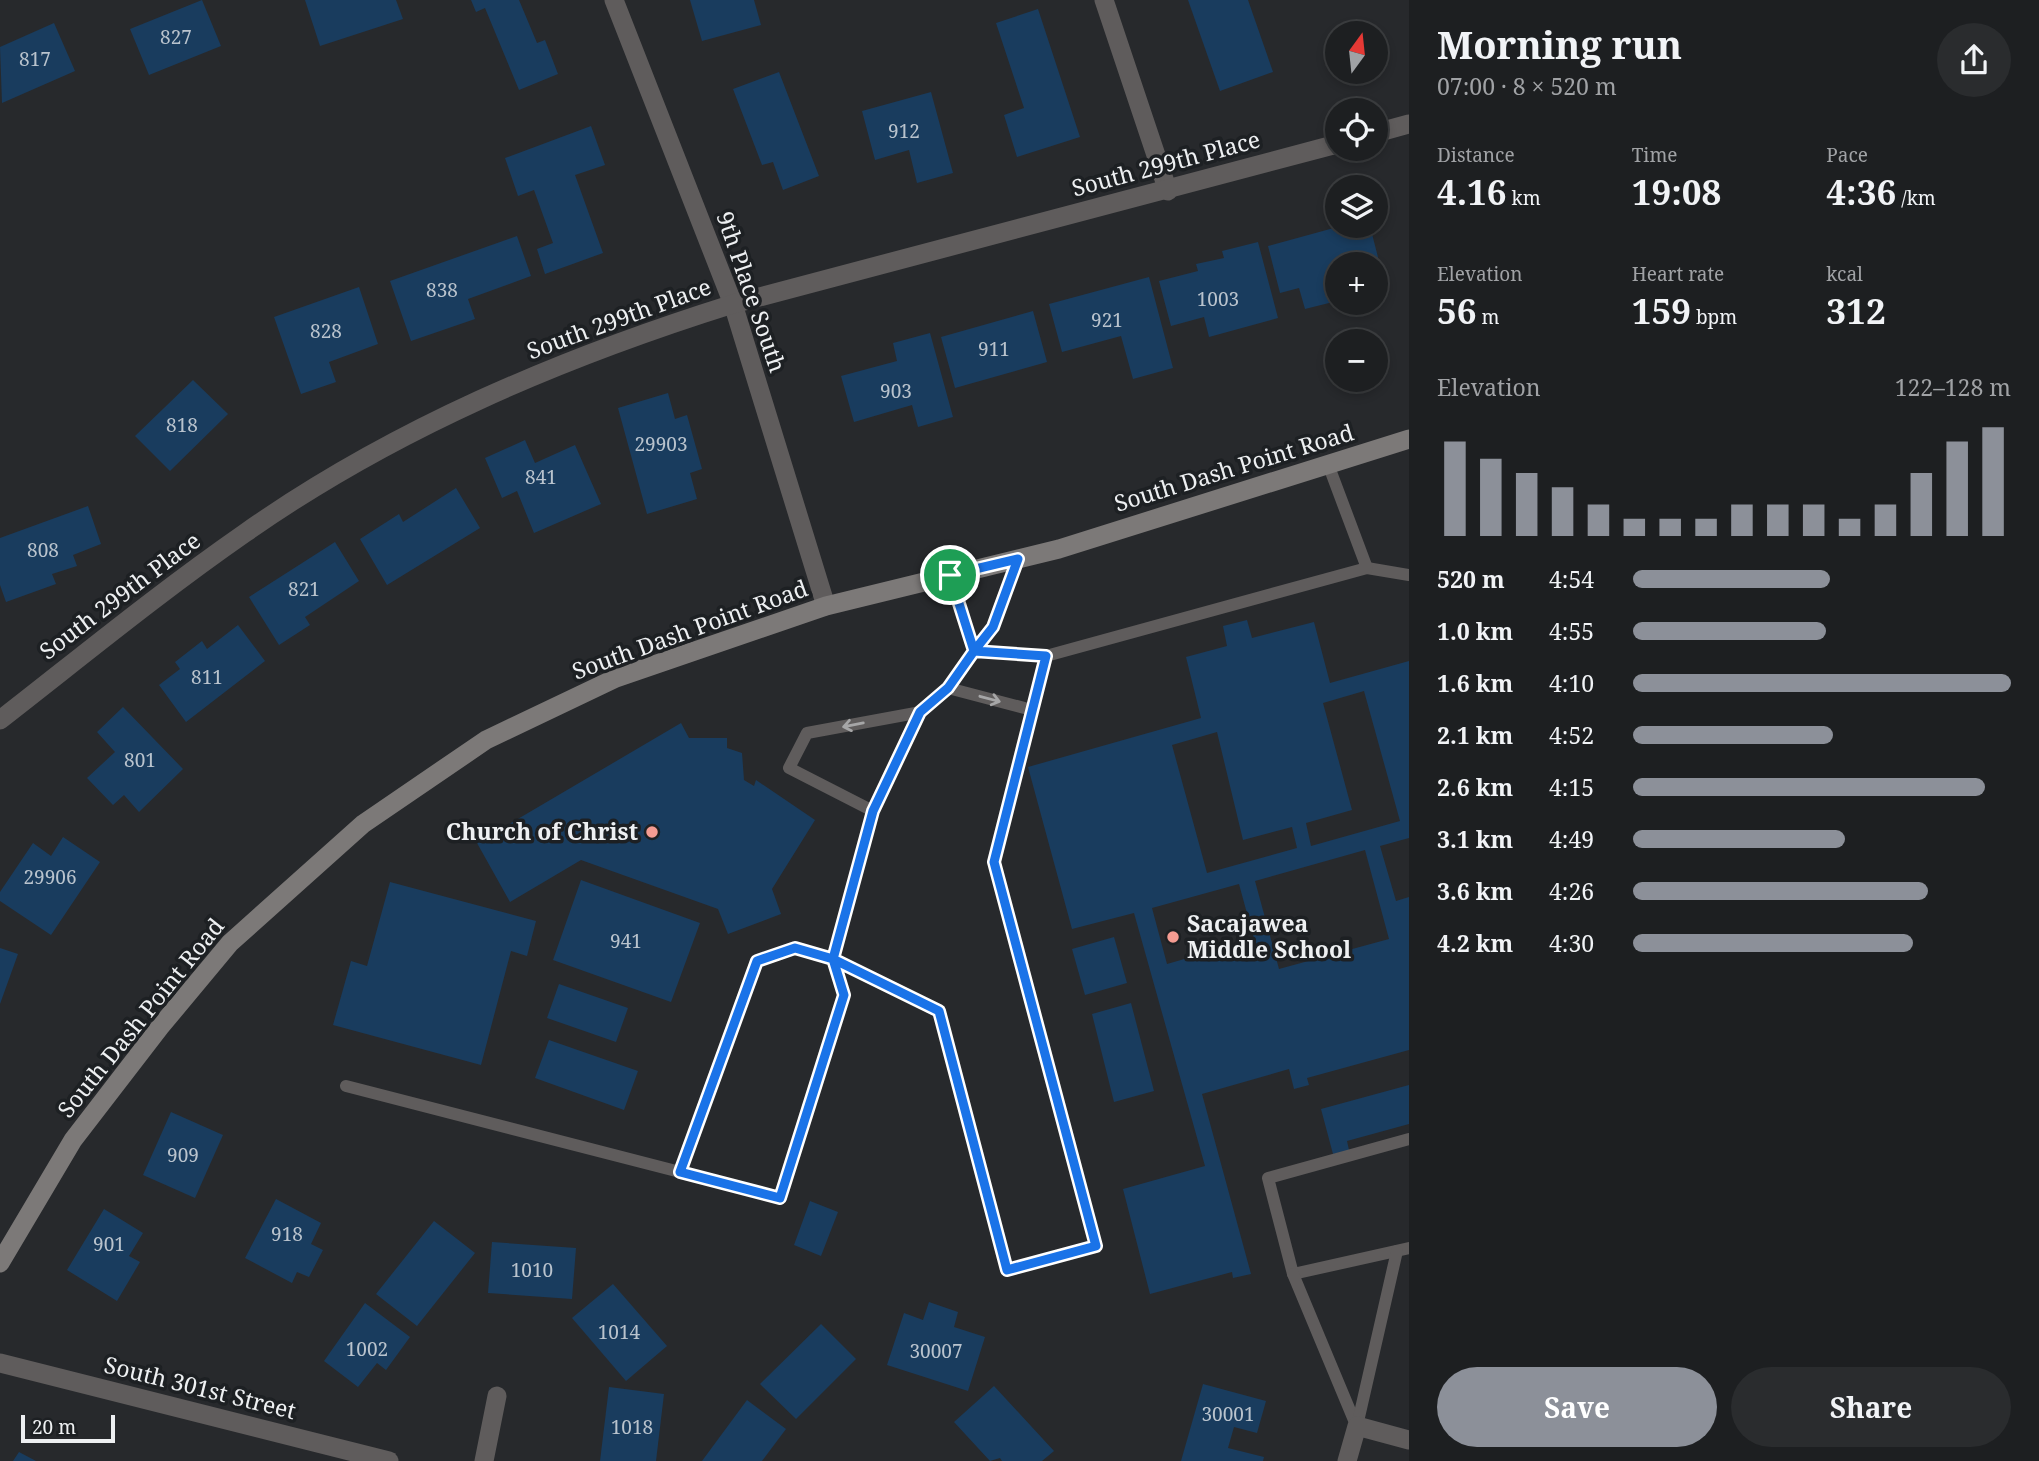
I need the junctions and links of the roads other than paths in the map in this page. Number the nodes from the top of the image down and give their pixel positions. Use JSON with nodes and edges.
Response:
{"nodes":[{"id":1,"x":614,"y":0,"type":"edge"},
{"id":2,"x":1104,"y":0,"type":"edge"},
{"id":3,"x":1409,"y":124,"type":"edge"},
{"id":4,"x":1388,"y":130,"type":"edge"},
{"id":5,"x":1325,"y":147,"type":"edge"},
{"id":6,"x":1168,"y":191,"type":"junction"},
{"id":7,"x":733,"y":304,"type":"junction"},
{"id":8,"x":1409,"y":439,"type":"edge"},
{"id":9,"x":1328,"y":464,"type":"junction"},
{"id":10,"x":1018,"y":559,"type":"junction"},
{"id":11,"x":1367,"y":568,"type":"junction"},
{"id":12,"x":950,"y":575,"type":"junction"},
{"id":13,"x":1409,"y":575,"type":"edge"},
{"id":14,"x":826,"y":606,"type":"junction"},
{"id":15,"x":974,"y":651,"type":"junction"},
{"id":16,"x":1046,"y":656,"type":"junction"},
{"id":17,"x":948,"y":688,"type":"junction"},
{"id":18,"x":1032,"y":710,"type":"junction"},
{"id":19,"x":920,"y":712,"type":"junction"},
{"id":20,"x":0,"y":720,"type":"edge"},
{"id":21,"x":873,"y":811,"type":"junction"},
{"id":22,"x":833,"y":959,"type":"junction"},
{"id":23,"x":345,"y":1086,"type":"dead end"},
{"id":24,"x":1409,"y":1139,"type":"edge"},
{"id":25,"x":680,"y":1172,"type":"junction"},
{"id":26,"x":1403,"y":1249,"type":"edge"},
{"id":27,"x":0,"y":1264,"type":"edge"},
{"id":28,"x":1293,"y":1274,"type":"junction"},
{"id":29,"x":0,"y":1363,"type":"edge"},
{"id":30,"x":497,"y":1396,"type":"dead end"},
{"id":31,"x":1357,"y":1426,"type":"junction"},
{"id":32,"x":1409,"y":1440,"type":"edge"},
{"id":33,"x":319,"y":1453,"type":"edge"},
{"id":34,"x":389,"y":1461,"type":"edge"},
{"id":35,"x":484,"y":1461,"type":"edge"},
{"id":36,"x":1347,"y":1461,"type":"edge"}],
"edges":[{"from":1,"to":7,"type":"street","name":"9th Place South"},
{"from":2,"to":6,"type":"street"},
{"from":3,"to":4,"type":"street"},
{"from":5,"to":6,"type":"street","name":"South 299th Place"},
{"from":6,"to":7,"type":"street","name":"South 299th Place"},
{"from":7,"to":14,"type":"street","name":"9th Place South"},
{"from":7,"to":20,"type":"street","name":"South 299th Place"},
{"from":8,"to":9,"type":"main road","name":"South Dash Point Road"},
{"from":9,"to":10,"type":"main road","name":"South Dash Point Road"},
{"from":9,"to":11,"type":"lane"},
{"from":10,"to":12,"type":"main road","name":"South Dash Point Road"},
{"from":10,"to":15,"type":"lane"},
{"from":11,"to":13,"type":"lane"},
{"from":11,"to":16,"type":"lane"},
{"from":12,"to":14,"type":"main road","name":"South Dash Point Road"},
{"from":12,"to":15,"type":"lane"},
{"from":14,"to":27,"type":"main road","name":"South Dash Point Road"},
{"from":15,"to":16,"type":"lane"},
{"from":15,"to":17,"type":"lane"},
{"from":16,"to":18,"type":"lane"},
{"from":17,"to":18,"type":"lane","one_way":true},
{"from":17,"to":19,"type":"lane"},
{"from":18,"to":22,"type":"lane"},
{"from":19,"to":21,"type":"lane"},
{"from":19,"to":21,"type":"lane","one_way":true},
{"from":21,"to":22,"type":"lane"},
{"from":22,"to":25,"type":"lane"},
{"from":22,"to":25,"type":"lane"},
{"from":23,"to":25,"type":"lane"},
{"from":24,"to":28,"type":"lane"},
{"from":26,"to":28,"type":"lane"},
{"from":26,"to":31,"type":"lane"},
{"from":28,"to":31,"type":"lane"},
{"from":29,"to":33,"type":"street","name":"South 301st Street"},
{"from":30,"to":35,"type":"street"},
{"from":31,"to":32,"type":"street"},
{"from":31,"to":36,"type":"street"},
{"from":33,"to":34,"type":"street","name":"South 301st Street"}]}
